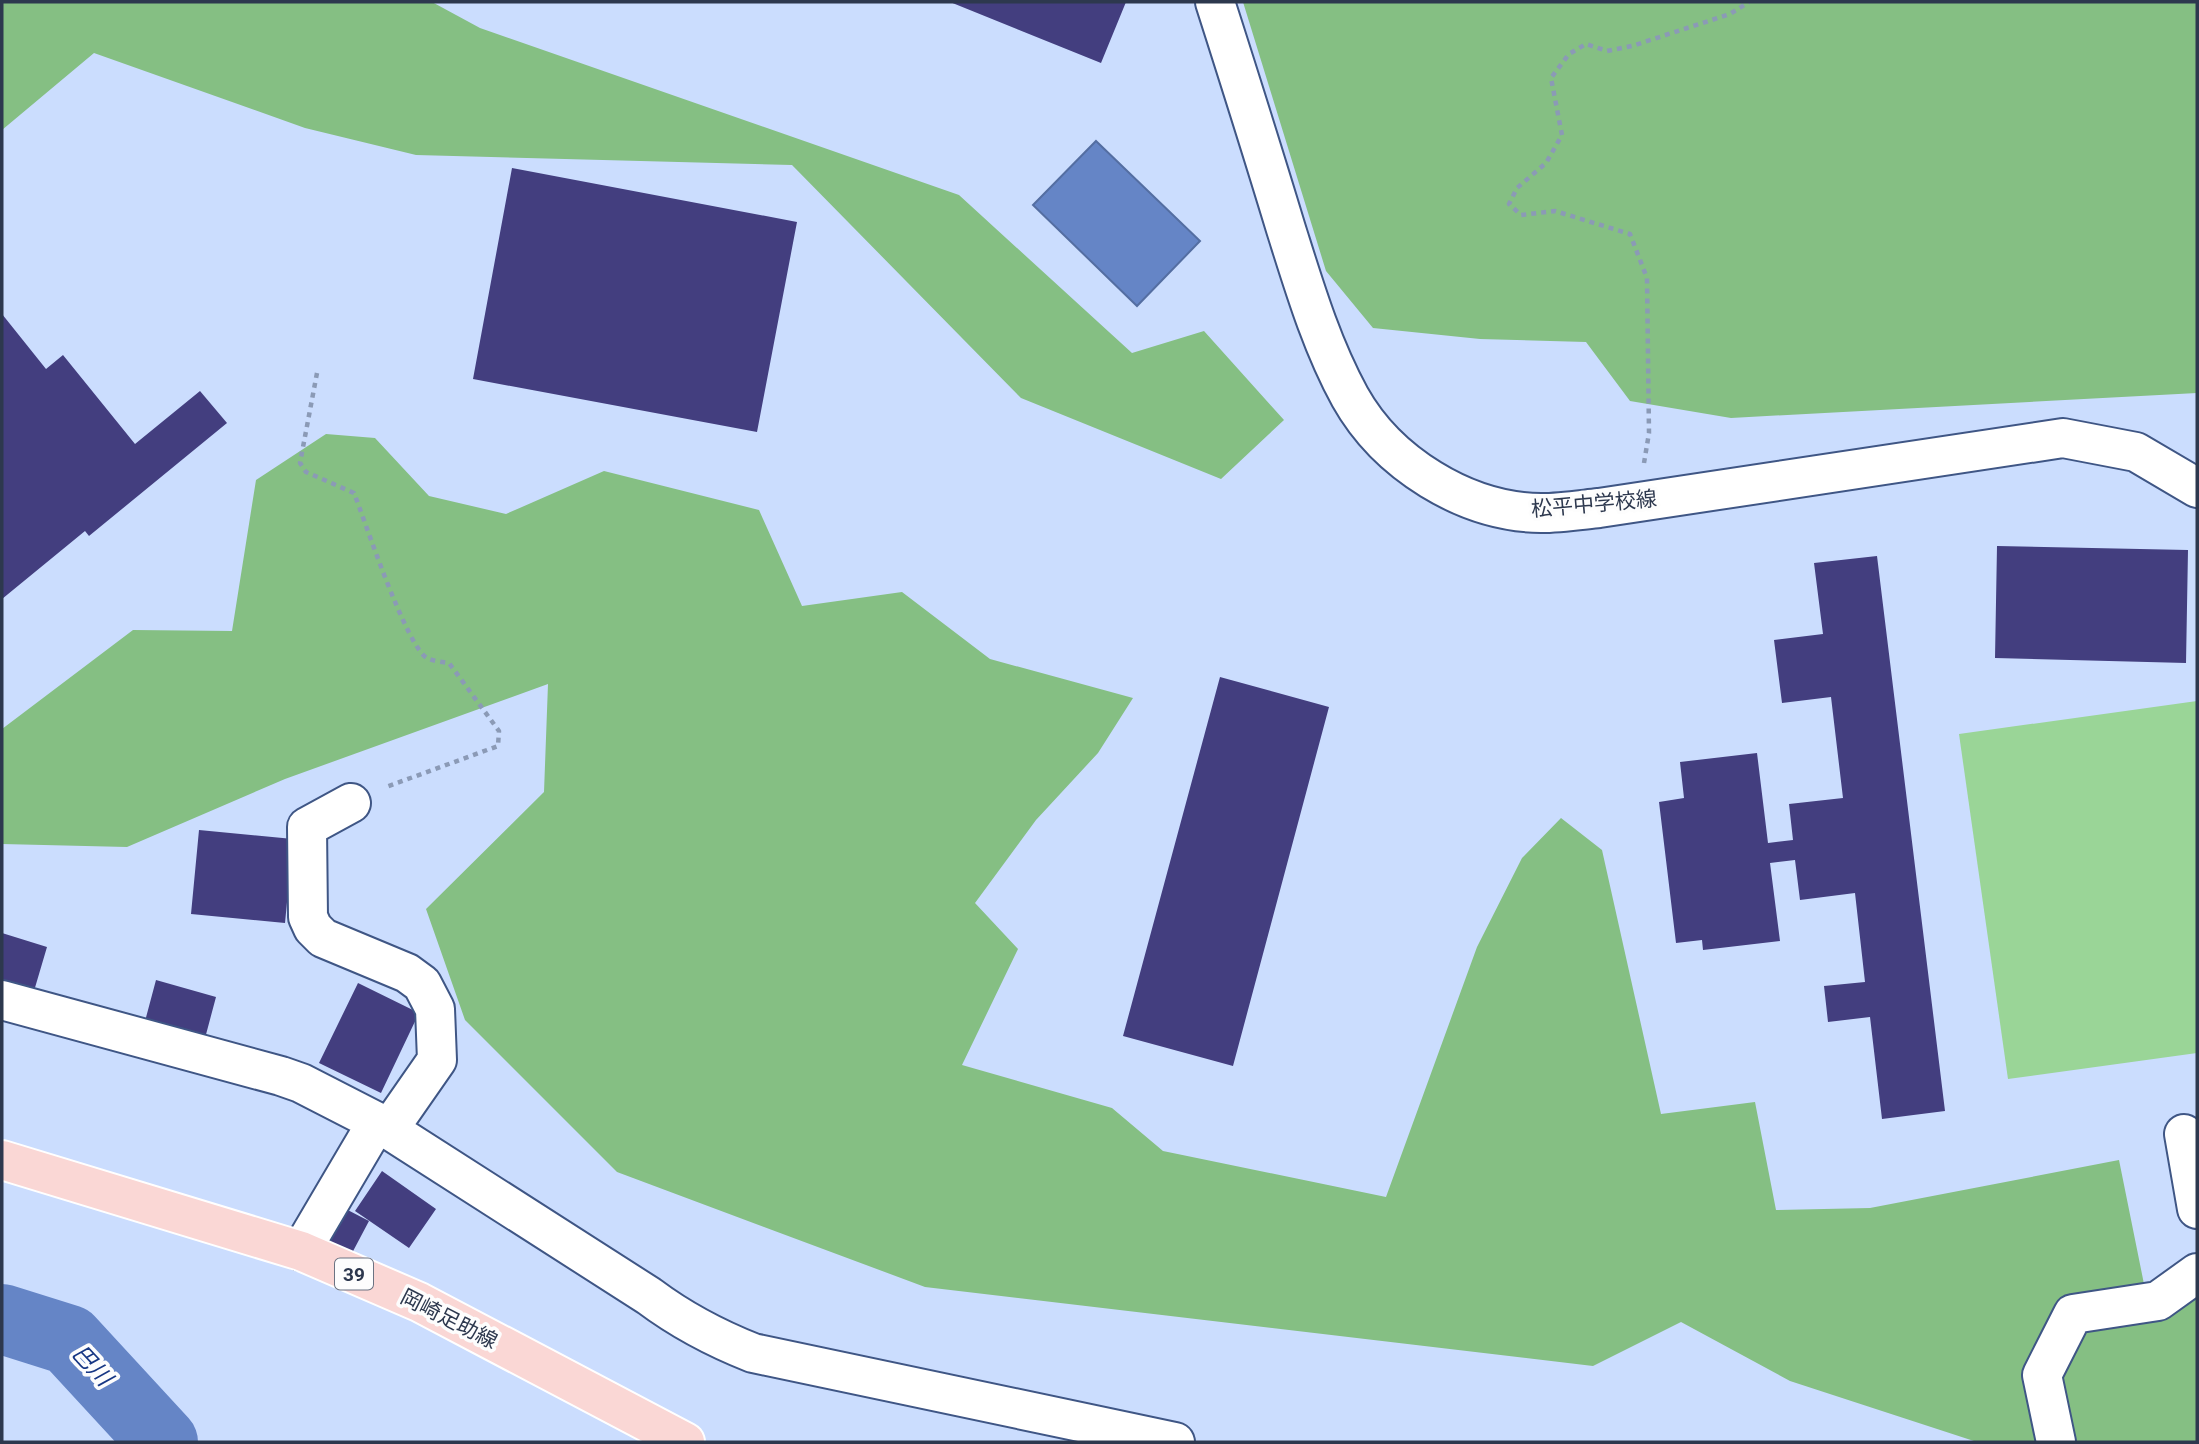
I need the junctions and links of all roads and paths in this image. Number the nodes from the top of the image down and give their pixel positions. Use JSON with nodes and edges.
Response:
{"nodes":[{"id":1,"x":1215,"y":2,"type":"edge"},
{"id":2,"x":1749,"y":2,"type":"edge"},
{"id":3,"x":317,"y":373,"type":"dead end"},
{"id":4,"x":2197,"y":488,"type":"edge"},
{"id":5,"x":1638,"y":502,"type":"junction"},
{"id":6,"x":351,"y":803,"type":"joint"},
{"id":7,"x":2,"y":1000,"type":"edge"},
{"id":8,"x":383,"y":1126,"type":"junction"},
{"id":9,"x":2184,"y":1134,"type":"dead end"},
{"id":10,"x":2,"y":1160,"type":"edge"},
{"id":11,"x":2197,"y":1209,"type":"edge"},
{"id":12,"x":301,"y":1251,"type":"junction"},
{"id":13,"x":2197,"y":1273,"type":"edge"},
{"id":14,"x":685,"y":1442,"type":"edge"},
{"id":15,"x":1175,"y":1442,"type":"edge"},
{"id":16,"x":2056,"y":1442,"type":"edge"}],
"edges":[{"from":1,"to":5,"type":"street","name":"松平中学校線"},
{"from":2,"to":5,"type":"path"},
{"from":3,"to":6,"type":"path"},
{"from":4,"to":5,"type":"street","name":"松平中学校線"},
{"from":6,"to":8,"type":"street"},
{"from":7,"to":8,"type":"street"},
{"from":8,"to":12,"type":"street"},
{"from":8,"to":15,"type":"street"},
{"from":9,"to":11,"type":"street"},
{"from":10,"to":12,"type":"main road","name":"岡崎足助線","number":"39"},
{"from":12,"to":14,"type":"main road","name":"岡崎足助線","number":"39"},
{"from":13,"to":16,"type":"street"}]}
